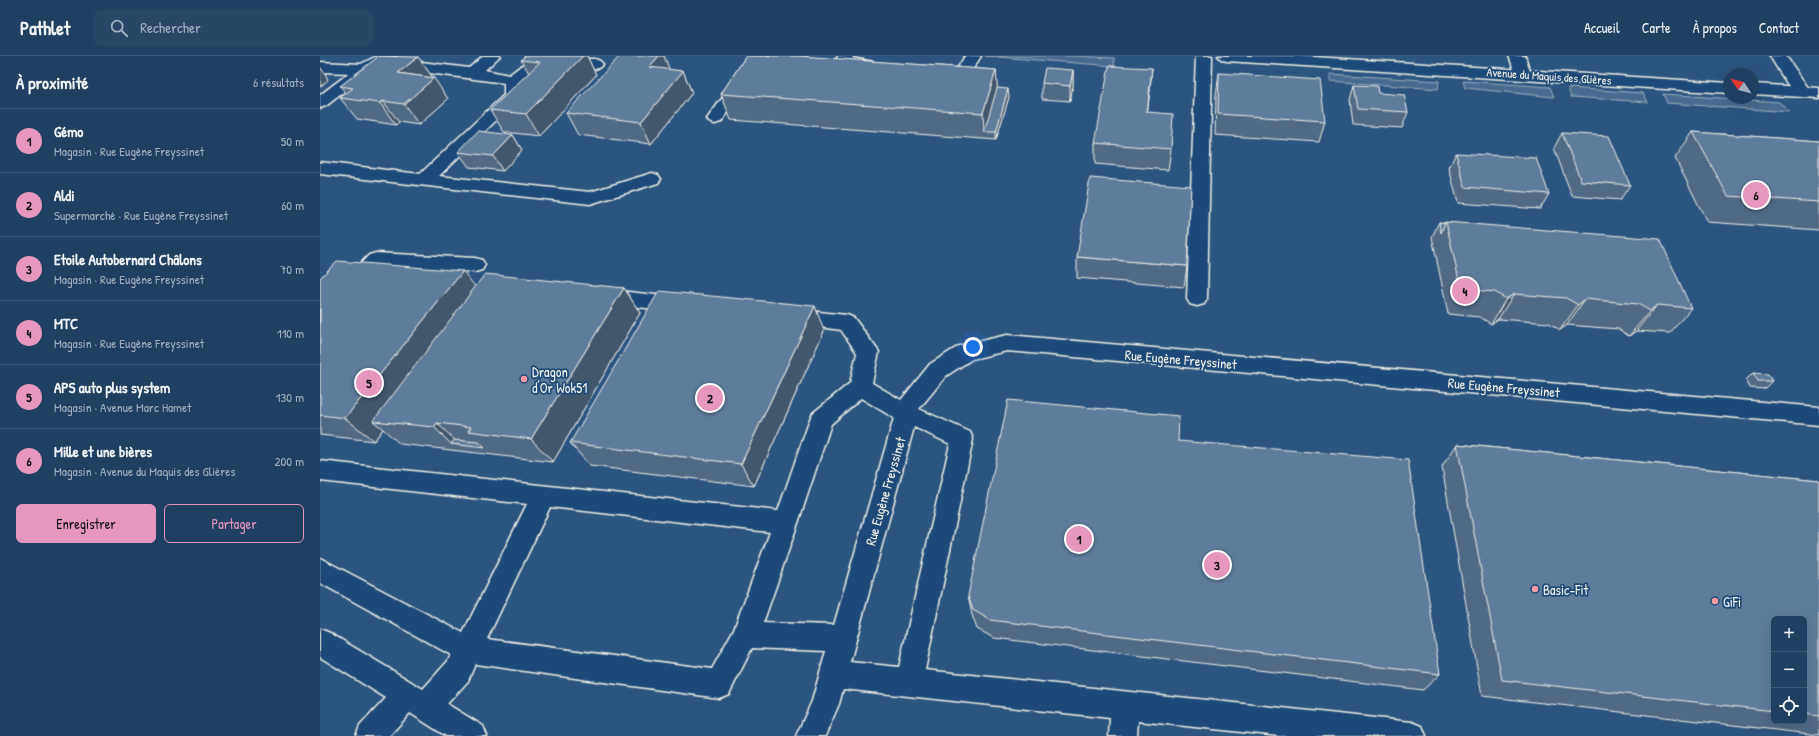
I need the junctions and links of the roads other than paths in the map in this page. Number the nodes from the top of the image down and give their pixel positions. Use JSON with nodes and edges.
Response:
{"nodes":[{"id":1,"x":388,"y":56,"type":"edge"},
{"id":2,"x":492,"y":56,"type":"edge"},
{"id":3,"x":761,"y":56,"type":"edge"},
{"id":4,"x":846,"y":56,"type":"edge"},
{"id":5,"x":974,"y":56,"type":"edge"},
{"id":6,"x":1204,"y":56,"type":"edge"},
{"id":7,"x":1226,"y":56,"type":"edge"},
{"id":8,"x":1517,"y":56,"type":"edge"},
{"id":9,"x":1778,"y":56,"type":"edge"},
{"id":10,"x":1288,"y":58,"type":"edge"},
{"id":11,"x":595,"y":64,"type":"dead end"},
{"id":12,"x":880,"y":66,"type":"edge"},
{"id":13,"x":320,"y":67,"type":"edge"},
{"id":14,"x":421,"y":67,"type":"dead end"},
{"id":15,"x":364,"y":69,"type":"junction"},
{"id":16,"x":925,"y":70,"type":"edge"},
{"id":17,"x":473,"y":73,"type":"junction"},
{"id":18,"x":1523,"y":74,"type":"junction"},
{"id":19,"x":512,"y":80,"type":"junction"},
{"id":20,"x":1723,"y":88,"type":"edge"},
{"id":21,"x":1759,"y":89,"type":"edge"},
{"id":22,"x":1811,"y":93,"type":"edge"},
{"id":23,"x":320,"y":103,"type":"edge"},
{"id":24,"x":715,"y":119,"type":"dead end"},
{"id":25,"x":320,"y":168,"type":"edge"},
{"id":26,"x":652,"y":179,"type":"dead end"},
{"id":27,"x":424,"y":180,"type":"junction"},
{"id":28,"x":475,"y":265,"type":"dead end"},
{"id":29,"x":583,"y":294,"type":"edge"},
{"id":30,"x":1197,"y":299,"type":"dead end"},
{"id":31,"x":699,"y":307,"type":"edge"},
{"id":32,"x":769,"y":314,"type":"edge"},
{"id":33,"x":320,"y":318,"type":"edge"},
{"id":34,"x":860,"y":387,"type":"junction"},
{"id":35,"x":907,"y":414,"type":"junction"},
{"id":36,"x":1819,"y":416,"type":"edge"},
{"id":37,"x":320,"y":471,"type":"edge"},
{"id":38,"x":543,"y":496,"type":"junction"},
{"id":39,"x":786,"y":522,"type":"junction"},
{"id":40,"x":320,"y":570,"type":"edge"},
{"id":41,"x":745,"y":635,"type":"junction"},
{"id":42,"x":843,"y":638,"type":"junction"},
{"id":43,"x":320,"y":642,"type":"edge"},
{"id":44,"x":468,"y":650,"type":"junction"},
{"id":45,"x":834,"y":674,"type":"junction"},
{"id":46,"x":910,"y":682,"type":"junction"},
{"id":47,"x":417,"y":701,"type":"junction"},
{"id":48,"x":1125,"y":705,"type":"junction"},
{"id":49,"x":370,"y":736,"type":"edge"},
{"id":50,"x":473,"y":736,"type":"edge"},
{"id":51,"x":810,"y":736,"type":"edge"},
{"id":52,"x":1123,"y":736,"type":"edge"},
{"id":53,"x":1412,"y":736,"type":"edge"}],
"edges":[{"from":1,"to":15,"type":"street"},
{"from":2,"to":17,"type":"street"},
{"from":3,"to":24,"type":"street"},
{"from":4,"to":12,"type":"street"},
{"from":5,"to":16,"type":"street"},
{"from":6,"to":30,"type":"street"},
{"from":7,"to":10,"type":"street","name":"Avenue du Maquis des Glières"},
{"from":8,"to":18,"type":"street"},
{"from":9,"to":22,"type":"street"},
{"from":10,"to":18,"type":"street","name":"Avenue du Maquis des Glières"},
{"from":11,"to":19,"type":"street"},
{"from":13,"to":15,"type":"street"},
{"from":14,"to":17,"type":"street"},
{"from":15,"to":23,"type":"street"},
{"from":17,"to":19,"type":"street"},
{"from":18,"to":20,"type":"street","name":"Avenue du Maquis des Glières"},
{"from":19,"to":27,"type":"street"},
{"from":21,"to":22,"type":"street"},
{"from":25,"to":27,"type":"street"},
{"from":26,"to":27,"type":"street"},
{"from":28,"to":33,"type":"street"},
{"from":29,"to":31,"type":"street"},
{"from":32,"to":34,"type":"street"},
{"from":34,"to":35,"type":"street"},
{"from":34,"to":39,"type":"street"},
{"from":35,"to":36,"type":"street","name":"Rue Eugène Freyssinet"},
{"from":35,"to":42,"type":"street","name":"Rue Eugène Freyssinet"},
{"from":35,"to":46,"type":"street"},
{"from":37,"to":38,"type":"street"},
{"from":38,"to":39,"type":"street"},
{"from":38,"to":44,"type":"street"},
{"from":39,"to":41,"type":"street"},
{"from":40,"to":44,"type":"street"},
{"from":41,"to":42,"type":"street"},
{"from":41,"to":44,"type":"street"},
{"from":42,"to":45,"type":"street","name":"Rue Eugène Freyssinet"},
{"from":43,"to":47,"type":"street"},
{"from":44,"to":47,"type":"street"},
{"from":45,"to":46,"type":"street"},
{"from":45,"to":51,"type":"street","name":"Rue Eugène Freyssinet"},
{"from":46,"to":48,"type":"street"},
{"from":47,"to":49,"type":"street"},
{"from":47,"to":50,"type":"street"},
{"from":48,"to":52,"type":"street"},
{"from":48,"to":53,"type":"street"}]}
